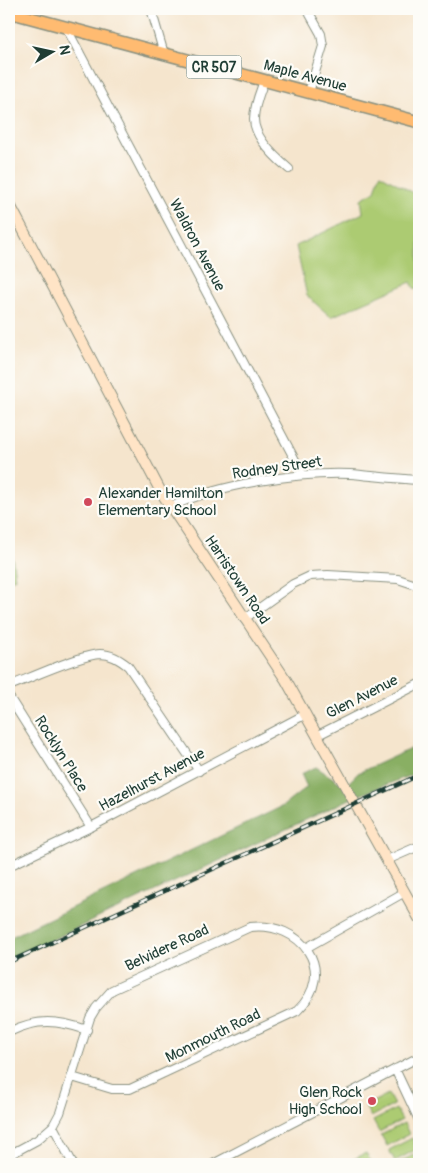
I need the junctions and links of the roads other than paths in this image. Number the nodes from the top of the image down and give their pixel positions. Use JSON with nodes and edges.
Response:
{"nodes":[{"id":1,"x":151,"y":9,"type":"edge"},
{"id":2,"x":307,"y":9,"type":"edge"},
{"id":3,"x":9,"y":12,"type":"edge"},
{"id":4,"x":67,"y":28,"type":"junction"},
{"id":5,"x":164,"y":54,"type":"junction"},
{"id":6,"x":264,"y":81,"type":"junction"},
{"id":7,"x":309,"y":92,"type":"junction"},
{"id":8,"x":419,"y":122,"type":"edge"},
{"id":9,"x":289,"y":169,"type":"dead end"},
{"id":10,"x":9,"y":203,"type":"edge"},
{"id":11,"x":12,"y":219,"type":"edge"},
{"id":12,"x":303,"y":475,"type":"junction"},
{"id":13,"x":419,"y":480,"type":"edge"},
{"id":14,"x":171,"y":507,"type":"junction"},
{"id":15,"x":412,"y":584,"type":"dead end"},
{"id":16,"x":244,"y":619,"type":"junction"},
{"id":17,"x":419,"y":684,"type":"edge"},
{"id":18,"x":9,"y":686,"type":"edge"},
{"id":19,"x":9,"y":697,"type":"edge"},
{"id":20,"x":306,"y":714,"type":"junction"},
{"id":21,"x":318,"y":735,"type":"junction"},
{"id":22,"x":199,"y":771,"type":"junction"},
{"id":23,"x":91,"y":827,"type":"junction"},
{"id":24,"x":419,"y":846,"type":"edge"},
{"id":25,"x":387,"y":860,"type":"junction"},
{"id":26,"x":9,"y":866,"type":"edge"},
{"id":27,"x":405,"y":892,"type":"junction"},
{"id":28,"x":419,"y":918,"type":"edge"},
{"id":29,"x":306,"y":948,"type":"junction"},
{"id":30,"x":87,"y":1030,"type":"junction"},
{"id":31,"x":9,"y":1032,"type":"edge"},
{"id":32,"x":419,"y":1056,"type":"edge"},
{"id":33,"x":395,"y":1069,"type":"junction"},
{"id":34,"x":72,"y":1077,"type":"junction"},
{"id":35,"x":419,"y":1120,"type":"edge"},
{"id":36,"x":52,"y":1126,"type":"junction"},
{"id":37,"x":9,"y":1155,"type":"edge"},
{"id":38,"x":73,"y":1164,"type":"edge"},
{"id":39,"x":213,"y":1164,"type":"edge"}],
"edges":[{"from":1,"to":5,"type":"street"},
{"from":2,"to":7,"type":"street"},
{"from":3,"to":4,"type":"main road","name":"Maple Avenue","number":"CR 507"},
{"from":4,"to":5,"type":"main road","name":"Maple Avenue","number":"CR 507"},
{"from":4,"to":12,"type":"street","name":"Waldron Avenue"},
{"from":5,"to":6,"type":"main road","name":"Maple Avenue","number":"CR 507"},
{"from":6,"to":7,"type":"main road","name":"Maple Avenue","number":"CR 507"},
{"from":6,"to":9,"type":"street"},
{"from":7,"to":8,"type":"main road","name":"Maple Avenue","number":"CR 507"},
{"from":10,"to":11,"type":"street","name":"Harristown Road"},
{"from":11,"to":14,"type":"street","name":"Harristown Road"},
{"from":12,"to":13,"type":"street","name":"Rodney Street"},
{"from":12,"to":14,"type":"street","name":"Rodney Street"},
{"from":14,"to":16,"type":"street","name":"Harristown Road"},
{"from":15,"to":16,"type":"street"},
{"from":16,"to":20,"type":"street","name":"Harristown Road"},
{"from":17,"to":21,"type":"street","name":"Glen Avenue"},
{"from":18,"to":22,"type":"street"},
{"from":19,"to":23,"type":"street","name":"Rocklyn Place"},
{"from":20,"to":21,"type":"street","name":"Harristown Road"},
{"from":20,"to":22,"type":"street","name":"Hazelhurst Avenue"},
{"from":21,"to":25,"type":"street","name":"Harristown Road"},
{"from":22,"to":23,"type":"street","name":"Hazelhurst Avenue"},
{"from":23,"to":26,"type":"street","name":"Hazelhurst Avenue"},
{"from":24,"to":25,"type":"street"},
{"from":25,"to":27,"type":"street","name":"Harristown Road"},
{"from":27,"to":28,"type":"street","name":"Harristown Road"},
{"from":27,"to":29,"type":"street"},
{"from":29,"to":30,"type":"street","name":"Belvidere Road"},
{"from":29,"to":34,"type":"street","name":"Monmouth Road"},
{"from":30,"to":31,"type":"street"},
{"from":30,"to":34,"type":"street","name":"Belvidere Road"},
{"from":32,"to":33,"type":"street"},
{"from":33,"to":35,"type":"street"},
{"from":33,"to":39,"type":"street"},
{"from":34,"to":36,"type":"street","name":"Belvidere Road"},
{"from":36,"to":37,"type":"street"},
{"from":36,"to":38,"type":"street"}]}
